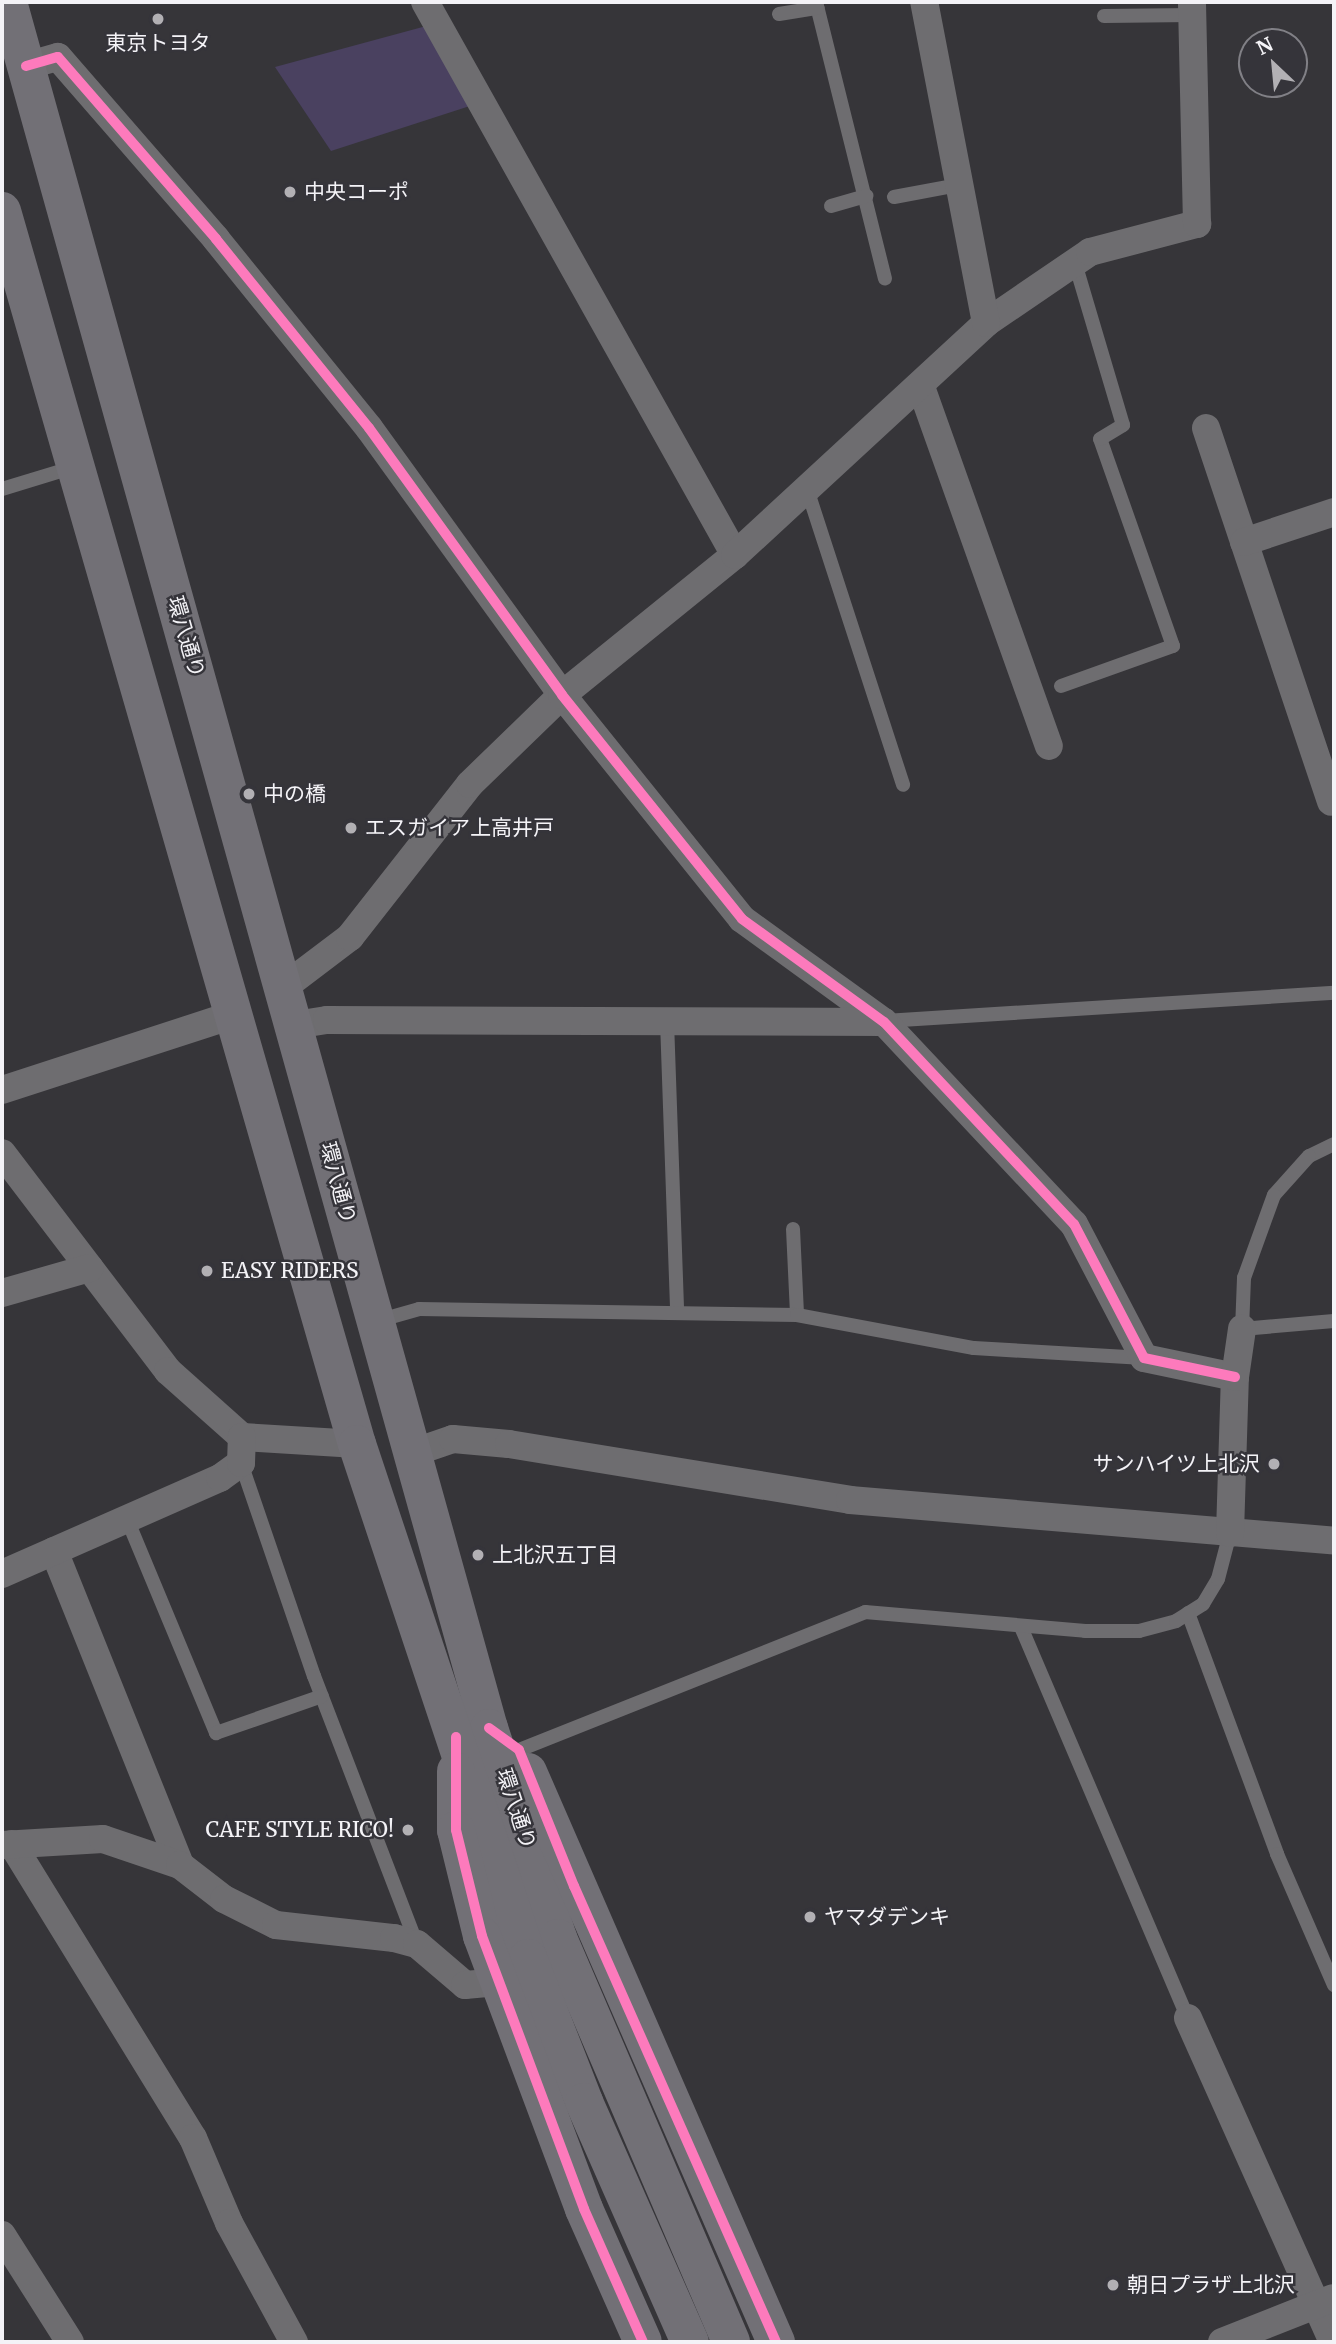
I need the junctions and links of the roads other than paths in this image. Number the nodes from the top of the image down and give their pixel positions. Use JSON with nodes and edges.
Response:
{"nodes":[{"id":1,"x":8,"y":2,"type":"edge"},
{"id":2,"x":32,"y":2,"type":"edge"},
{"id":3,"x":425,"y":2,"type":"edge"},
{"id":4,"x":924,"y":2,"type":"edge"},
{"id":5,"x":817,"y":5,"type":"edge"},
{"id":6,"x":1192,"y":8,"type":"edge"},
{"id":7,"x":779,"y":14,"type":"dead end"},
{"id":8,"x":1104,"y":16,"type":"dead end"},
{"id":9,"x":23,"y":52,"type":"junction"},
{"id":10,"x":959,"y":185,"type":"junction"},
{"id":11,"x":867,"y":195,"type":"junction"},
{"id":12,"x":894,"y":197,"type":"dead end"},
{"id":13,"x":831,"y":206,"type":"dead end"},
{"id":14,"x":2,"y":211,"type":"edge"},
{"id":15,"x":1075,"y":263,"type":"junction"},
{"id":16,"x":886,"y":279,"type":"dead end"},
{"id":17,"x":12,"y":285,"type":"edge"},
{"id":18,"x":986,"y":323,"type":"junction"},
{"id":19,"x":921,"y":387,"type":"junction"},
{"id":20,"x":1206,"y":428,"type":"dead end"},
{"id":21,"x":78,"y":466,"type":"junction"},
{"id":22,"x":2,"y":489,"type":"edge"},
{"id":23,"x":807,"y":489,"type":"junction"},
{"id":24,"x":1334,"y":512,"type":"edge"},
{"id":25,"x":1244,"y":542,"type":"junction"},
{"id":26,"x":735,"y":555,"type":"junction"},
{"id":27,"x":1061,"y":686,"type":"dead end"},
{"id":28,"x":562,"y":695,"type":"junction"},
{"id":29,"x":1049,"y":746,"type":"dead end"},
{"id":30,"x":903,"y":785,"type":"dead end"},
{"id":31,"x":1331,"y":802,"type":"dead end"},
{"id":32,"x":284,"y":987,"type":"junction"},
{"id":33,"x":1334,"y":993,"type":"edge"},
{"id":34,"x":233,"y":1015,"type":"junction"},
{"id":35,"x":667,"y":1021,"type":"junction"},
{"id":36,"x":884,"y":1021,"type":"junction"},
{"id":37,"x":295,"y":1025,"type":"junction"},
{"id":38,"x":2,"y":1090,"type":"edge"},
{"id":39,"x":1334,"y":1144,"type":"edge"},
{"id":40,"x":2,"y":1153,"type":"edge"},
{"id":41,"x":793,"y":1229,"type":"dead end"},
{"id":42,"x":90,"y":1268,"type":"junction"},
{"id":43,"x":2,"y":1293,"type":"edge"},
{"id":44,"x":677,"y":1312,"type":"junction"},
{"id":45,"x":797,"y":1315,"type":"junction"},
{"id":46,"x":375,"y":1321,"type":"junction"},
{"id":47,"x":1334,"y":1321,"type":"edge"},
{"id":48,"x":1242,"y":1329,"type":"junction"},
{"id":49,"x":1144,"y":1358,"type":"junction"},
{"id":50,"x":1235,"y":1377,"type":"junction"},
{"id":51,"x":357,"y":1444,"type":"junction"},
{"id":52,"x":242,"y":1450,"type":"junction"},
{"id":53,"x":415,"y":1451,"type":"junction"},
{"id":54,"x":127,"y":1519,"type":"junction"},
{"id":55,"x":1230,"y":1533,"type":"junction"},
{"id":56,"x":1334,"y":1541,"type":"edge"},
{"id":57,"x":54,"y":1551,"type":"junction"},
{"id":58,"x":2,"y":1574,"type":"edge"},
{"id":59,"x":1188,"y":1614,"type":"junction"},
{"id":60,"x":1021,"y":1627,"type":"junction"},
{"id":61,"x":322,"y":1696,"type":"junction"},
{"id":62,"x":472,"y":1732,"type":"junction"},
{"id":63,"x":519,"y":1750,"type":"junction"},
{"id":64,"x":7,"y":1844,"type":"edge"},
{"id":65,"x":180,"y":1865,"type":"junction"},
{"id":66,"x":417,"y":1944,"type":"junction"},
{"id":67,"x":498,"y":1982,"type":"junction"},
{"id":68,"x":1334,"y":1985,"type":"edge"},
{"id":69,"x":1188,"y":2018,"type":"joint"},
{"id":70,"x":660,"y":2225,"type":"junction"},
{"id":71,"x":2,"y":2235,"type":"edge"},
{"id":72,"x":1325,"y":2301,"type":"edge"},
{"id":73,"x":70,"y":2342,"type":"edge"},
{"id":74,"x":294,"y":2342,"type":"edge"},
{"id":75,"x":643,"y":2342,"type":"edge"},
{"id":76,"x":690,"y":2342,"type":"edge"},
{"id":77,"x":731,"y":2342,"type":"edge"},
{"id":78,"x":776,"y":2342,"type":"edge"},
{"id":79,"x":1222,"y":2342,"type":"edge"},
{"id":80,"x":1333,"y":2342,"type":"edge"}],
"edges":[{"from":1,"to":9,"type":"main road","name":"環八通り"},
{"from":2,"to":9,"type":"main road"},
{"from":3,"to":26,"type":"street"},
{"from":4,"to":10,"type":"street"},
{"from":5,"to":7,"type":"lane"},
{"from":5,"to":11,"type":"lane"},
{"from":6,"to":8,"type":"lane"},
{"from":6,"to":15,"type":"street"},
{"from":9,"to":28,"type":"street"},
{"from":9,"to":32,"type":"main road","name":"環八通り"},
{"from":10,"to":12,"type":"lane"},
{"from":10,"to":18,"type":"street"},
{"from":11,"to":13,"type":"lane"},
{"from":11,"to":16,"type":"lane"},
{"from":14,"to":17,"type":"main road","name":"環八通り"},
{"from":15,"to":18,"type":"street"},
{"from":15,"to":27,"type":"lane"},
{"from":17,"to":21,"type":"main road","name":"環八通り"},
{"from":18,"to":19,"type":"street"},
{"from":19,"to":23,"type":"street"},
{"from":19,"to":29,"type":"street"},
{"from":20,"to":25,"type":"street"},
{"from":21,"to":22,"type":"lane"},
{"from":21,"to":34,"type":"main road","name":"環八通り"},
{"from":23,"to":26,"type":"street"},
{"from":23,"to":30,"type":"lane"},
{"from":24,"to":25,"type":"street"},
{"from":25,"to":31,"type":"street"},
{"from":26,"to":28,"type":"street"},
{"from":28,"to":32,"type":"street"},
{"from":28,"to":36,"type":"street"},
{"from":32,"to":37,"type":"main road","name":"環八通り"},
{"from":33,"to":36,"type":"lane"},
{"from":34,"to":38,"type":"street"},
{"from":34,"to":51,"type":"main road","name":"環八通り"},
{"from":35,"to":36,"type":"street"},
{"from":35,"to":37,"type":"street"},
{"from":35,"to":44,"type":"lane"},
{"from":36,"to":49,"type":"street"},
{"from":37,"to":46,"type":"main road","name":"環八通り"},
{"from":39,"to":48,"type":"lane"},
{"from":40,"to":42,"type":"street"},
{"from":41,"to":45,"type":"lane"},
{"from":42,"to":43,"type":"street"},
{"from":42,"to":52,"type":"street"},
{"from":44,"to":45,"type":"lane"},
{"from":44,"to":46,"type":"lane"},
{"from":45,"to":49,"type":"lane"},
{"from":46,"to":53,"type":"main road","name":"環八通り"},
{"from":47,"to":48,"type":"lane"},
{"from":48,"to":50,"type":"street"},
{"from":49,"to":50,"type":"street"},
{"from":50,"to":55,"type":"street"},
{"from":51,"to":52,"type":"street"},
{"from":51,"to":62,"type":"main road","name":"環八通り"},
{"from":52,"to":54,"type":"street"},
{"from":52,"to":61,"type":"lane"},
{"from":53,"to":55,"type":"street"},
{"from":53,"to":62,"type":"main road","name":"環八通り"},
{"from":54,"to":57,"type":"street"},
{"from":54,"to":61,"type":"lane"},
{"from":55,"to":56,"type":"street"},
{"from":55,"to":59,"type":"lane"},
{"from":57,"to":58,"type":"street"},
{"from":57,"to":65,"type":"street"},
{"from":59,"to":60,"type":"lane"},
{"from":59,"to":68,"type":"lane"},
{"from":60,"to":63,"type":"lane"},
{"from":60,"to":69,"type":"lane"},
{"from":61,"to":66,"type":"lane"},
{"from":62,"to":63,"type":"main road"},
{"from":62,"to":67,"type":"main road"},
{"from":62,"to":70,"type":"main road","name":"環八通り"},
{"from":63,"to":78,"type":"main road"},
{"from":64,"to":65,"type":"street"},
{"from":64,"to":74,"type":"street"},
{"from":65,"to":66,"type":"street"},
{"from":66,"to":67,"type":"street"},
{"from":67,"to":75,"type":"main road"},
{"from":69,"to":72,"type":"street"},
{"from":70,"to":76,"type":"main road","name":"環八通り"},
{"from":70,"to":77,"type":"main road","name":"環八通り"},
{"from":71,"to":73,"type":"street"},
{"from":72,"to":79,"type":"street"},
{"from":72,"to":80,"type":"street"}]}
